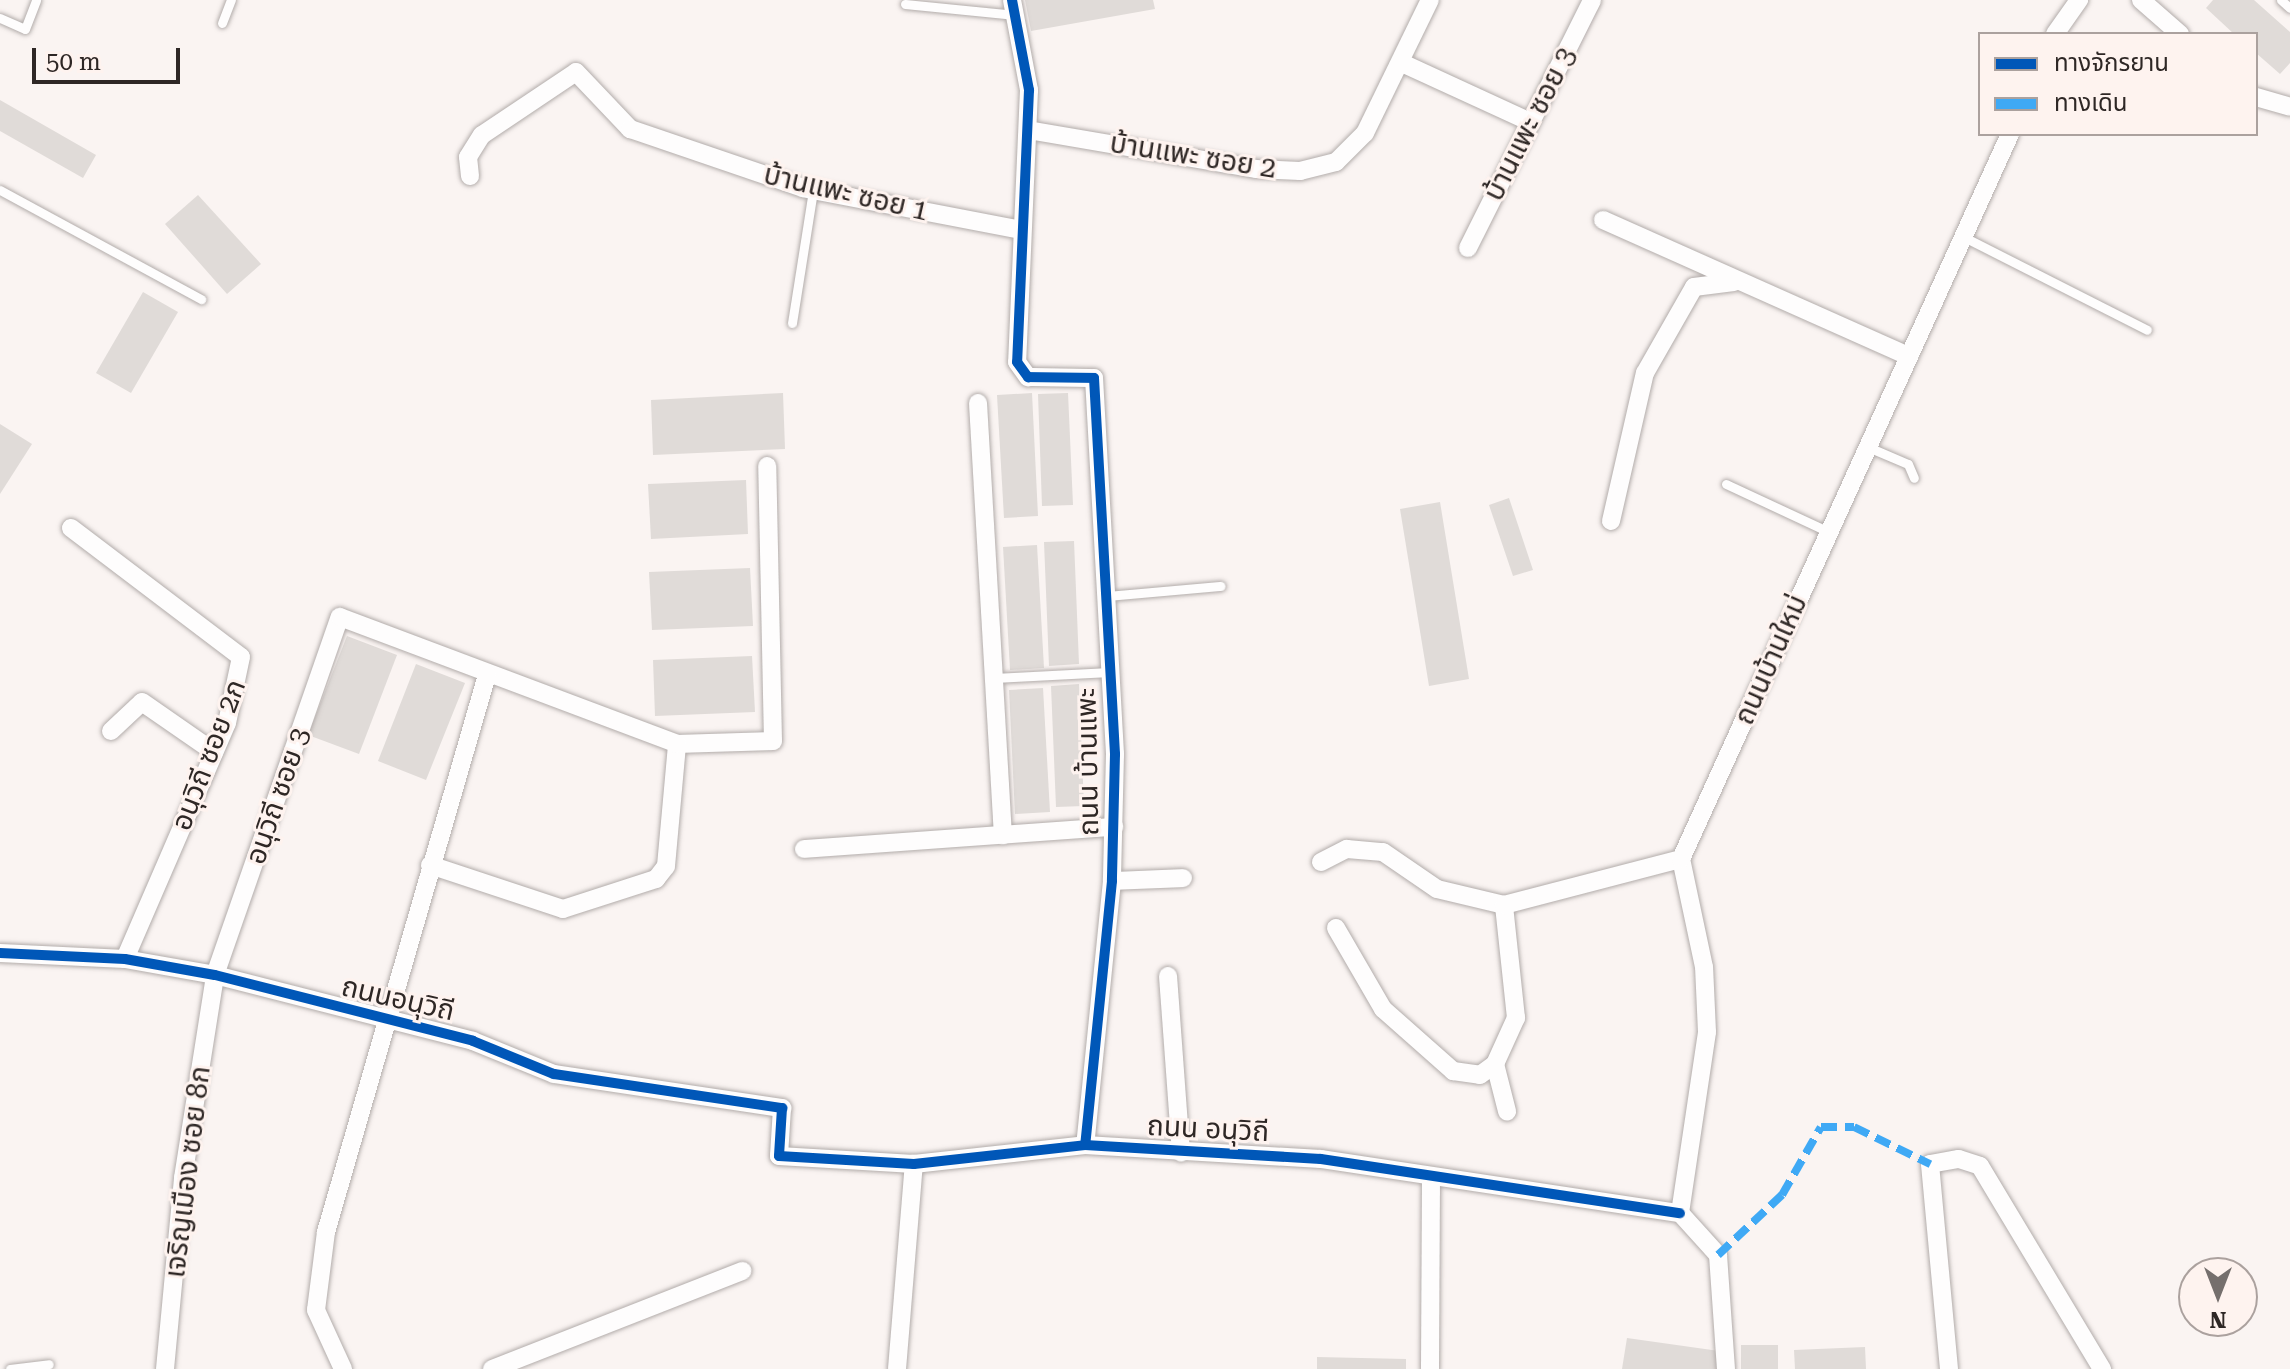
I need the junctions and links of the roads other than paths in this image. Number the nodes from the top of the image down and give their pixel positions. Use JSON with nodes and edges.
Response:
{"nodes":[{"id":1,"x":36,"y":0,"type":"edge"},
{"id":2,"x":231,"y":0,"type":"edge"},
{"id":3,"x":1430,"y":0,"type":"edge"},
{"id":4,"x":1592,"y":0,"type":"edge"},
{"id":5,"x":2079,"y":0,"type":"edge"},
{"id":6,"x":2141,"y":0,"type":"edge"},
{"id":7,"x":2281,"y":0,"type":"edge"},
{"id":8,"x":905,"y":4,"type":"dead end"},
{"id":9,"x":1014,"y":8,"type":"edge"},
{"id":10,"x":2290,"y":8,"type":"edge"},
{"id":11,"x":0,"y":18,"type":"edge"},
{"id":12,"x":222,"y":23,"type":"dead end"},
{"id":13,"x":2056,"y":32,"type":"edge"},
{"id":14,"x":2178,"y":32,"type":"edge"},
{"id":15,"x":1402,"y":63,"type":"junction"},
{"id":16,"x":2258,"y":98,"type":"edge"},
{"id":17,"x":2290,"y":107,"type":"edge"},
{"id":18,"x":1530,"y":122,"type":"junction"},
{"id":19,"x":1028,"y":130,"type":"junction"},
{"id":20,"x":2009,"y":136,"type":"edge"},
{"id":21,"x":470,"y":176,"type":"dead end"},
{"id":22,"x":0,"y":190,"type":"edge"},
{"id":23,"x":813,"y":190,"type":"junction"},
{"id":24,"x":1603,"y":220,"type":"dead end"},
{"id":25,"x":1021,"y":230,"type":"junction"},
{"id":26,"x":1964,"y":237,"type":"junction"},
{"id":27,"x":1468,"y":248,"type":"dead end"},
{"id":28,"x":1736,"y":281,"type":"junction"},
{"id":29,"x":201,"y":299,"type":"dead end"},
{"id":30,"x":792,"y":323,"type":"dead end"},
{"id":31,"x":2147,"y":330,"type":"dead end"},
{"id":32,"x":1909,"y":356,"type":"junction"},
{"id":33,"x":978,"y":403,"type":"dead end"},
{"id":34,"x":1868,"y":447,"type":"junction"},
{"id":35,"x":767,"y":466,"type":"dead end"},
{"id":36,"x":1914,"y":478,"type":"dead end"},
{"id":37,"x":1726,"y":484,"type":"dead end"},
{"id":38,"x":1611,"y":521,"type":"dead end"},
{"id":39,"x":71,"y":528,"type":"dead end"},
{"id":40,"x":1829,"y":532,"type":"junction"},
{"id":41,"x":1221,"y":586,"type":"dead end"},
{"id":42,"x":1106,"y":596,"type":"junction"},
{"id":43,"x":1110,"y":672,"type":"junction"},
{"id":44,"x":487,"y":675,"type":"junction"},
{"id":45,"x":994,"y":678,"type":"junction"},
{"id":46,"x":111,"y":731,"type":"dead end"},
{"id":47,"x":677,"y":744,"type":"junction"},
{"id":48,"x":214,"y":752,"type":"junction"},
{"id":49,"x":1114,"y":827,"type":"junction"},
{"id":50,"x":1003,"y":835,"type":"junction"},
{"id":51,"x":804,"y":849,"type":"dead end"},
{"id":52,"x":1681,"y":859,"type":"junction"},
{"id":53,"x":1321,"y":862,"type":"dead end"},
{"id":54,"x":430,"y":865,"type":"junction"},
{"id":55,"x":1183,"y":878,"type":"dead end"},
{"id":56,"x":1112,"y":881,"type":"junction"},
{"id":57,"x":1504,"y":905,"type":"junction"},
{"id":58,"x":1336,"y":928,"type":"dead end"},
{"id":59,"x":0,"y":953,"type":"edge"},
{"id":60,"x":125,"y":959,"type":"junction"},
{"id":61,"x":215,"y":975,"type":"junction"},
{"id":62,"x":1168,"y":976,"type":"dead end"},
{"id":63,"x":384,"y":1022,"type":"junction"},
{"id":64,"x":1495,"y":1064,"type":"junction"},
{"id":65,"x":782,"y":1108,"type":"joint"},
{"id":66,"x":1507,"y":1111,"type":"dead end"},
{"id":67,"x":1085,"y":1145,"type":"junction"},
{"id":68,"x":1181,"y":1153,"type":"junction"},
{"id":69,"x":914,"y":1164,"type":"junction"},
{"id":70,"x":1431,"y":1176,"type":"junction"},
{"id":71,"x":1680,"y":1213,"type":"junction"},
{"id":72,"x":742,"y":1271,"type":"dead end"},
{"id":73,"x":49,"y":1364,"type":"dead end"},
{"id":74,"x":10,"y":1369,"type":"edge"},
{"id":75,"x":165,"y":1369,"type":"edge"},
{"id":76,"x":343,"y":1369,"type":"edge"},
{"id":77,"x":492,"y":1369,"type":"edge"},
{"id":78,"x":897,"y":1369,"type":"edge"},
{"id":79,"x":1430,"y":1369,"type":"edge"},
{"id":80,"x":1726,"y":1369,"type":"edge"},
{"id":81,"x":1949,"y":1369,"type":"edge"},
{"id":82,"x":2102,"y":1369,"type":"edge"}],
"edges":[{"from":1,"to":11,"type":"lane"},
{"from":2,"to":12,"type":"lane"},
{"from":3,"to":15,"type":"street","name":"บ้านแพะ ซอย 2"},
{"from":4,"to":18,"type":"street","name":"บ้านแพะ ซอย 3"},
{"from":5,"to":13,"type":"street"},
{"from":6,"to":14,"type":"street"},
{"from":7,"to":10,"type":"lane"},
{"from":8,"to":9,"type":"lane"},
{"from":9,"to":19,"type":"street"},
{"from":15,"to":18,"type":"street"},
{"from":15,"to":19,"type":"street","name":"บ้านแพะ ซอย 2"},
{"from":16,"to":17,"type":"street"},
{"from":18,"to":27,"type":"street","name":"บ้านแพะ ซอย 3"},
{"from":19,"to":25,"type":"street"},
{"from":20,"to":26,"type":"street","name":"ถนนบ้านใหม่"},
{"from":21,"to":23,"type":"street","name":"บ้านแพะ ซอย 1"},
{"from":22,"to":29,"type":"lane"},
{"from":23,"to":25,"type":"street","name":"บ้านแพะ ซอย 1"},
{"from":23,"to":30,"type":"lane"},
{"from":24,"to":28,"type":"street"},
{"from":25,"to":42,"type":"street","name":"ถนน บ้านแพะ"},
{"from":26,"to":31,"type":"lane"},
{"from":26,"to":32,"type":"street","name":"ถนนบ้านใหม่"},
{"from":28,"to":32,"type":"street"},
{"from":28,"to":38,"type":"street"},
{"from":32,"to":34,"type":"street","name":"ถนนบ้านใหม่"},
{"from":33,"to":45,"type":"street"},
{"from":34,"to":36,"type":"lane"},
{"from":34,"to":40,"type":"street","name":"ถนนบ้านใหม่"},
{"from":35,"to":47,"type":"street"},
{"from":37,"to":40,"type":"lane"},
{"from":39,"to":48,"type":"street","name":"อนุวิถี ซอย 2ก"},
{"from":40,"to":52,"type":"street","name":"ถนนบ้านใหม่"},
{"from":41,"to":42,"type":"lane"},
{"from":42,"to":43,"type":"street","name":"ถนน บ้านแพะ"},
{"from":43,"to":45,"type":"lane"},
{"from":43,"to":49,"type":"street","name":"ถนน บ้านแพะ"},
{"from":44,"to":47,"type":"street"},
{"from":44,"to":54,"type":"street"},
{"from":44,"to":61,"type":"street","name":"อนุวิถี ซอย 3"},
{"from":45,"to":50,"type":"street"},
{"from":46,"to":48,"type":"street"},
{"from":47,"to":54,"type":"street"},
{"from":48,"to":60,"type":"street","name":"อนุวิถี ซอย 2ก"},
{"from":49,"to":50,"type":"street"},
{"from":49,"to":56,"type":"street","name":"ถนน บ้านแพะ"},
{"from":50,"to":51,"type":"street"},
{"from":52,"to":57,"type":"street"},
{"from":52,"to":71,"type":"street"},
{"from":53,"to":57,"type":"street"},
{"from":54,"to":63,"type":"street"},
{"from":55,"to":56,"type":"street"},
{"from":56,"to":67,"type":"street","name":"ถนน บ้านแพะ"},
{"from":57,"to":64,"type":"street"},
{"from":58,"to":64,"type":"street"},
{"from":59,"to":60,"type":"street","name":"ถนนอนุวิถี"},
{"from":60,"to":61,"type":"street","name":"ถนนอนุวิถี"},
{"from":61,"to":63,"type":"street","name":"ถนนอนุวิถี"},
{"from":61,"to":75,"type":"street","name":"เจริญเมือง ซอย 8ก"},
{"from":62,"to":68,"type":"street"},
{"from":63,"to":65,"type":"street","name":"ถนนอนุวิถี"},
{"from":63,"to":76,"type":"street"},
{"from":64,"to":66,"type":"street"},
{"from":65,"to":69,"type":"street","name":"ถนน อนุวิถี"},
{"from":67,"to":68,"type":"street","name":"ถนน อนุวิถี"},
{"from":67,"to":69,"type":"street","name":"ถนน อนุวิถี"},
{"from":68,"to":70,"type":"street","name":"ถนน อนุวิถี"},
{"from":69,"to":78,"type":"street"},
{"from":70,"to":71,"type":"street","name":"ถนน อนุวิถี"},
{"from":70,"to":79,"type":"street"},
{"from":71,"to":80,"type":"street"},
{"from":72,"to":77,"type":"street"},
{"from":73,"to":74,"type":"lane"},
{"from":81,"to":82,"type":"street"}]}
